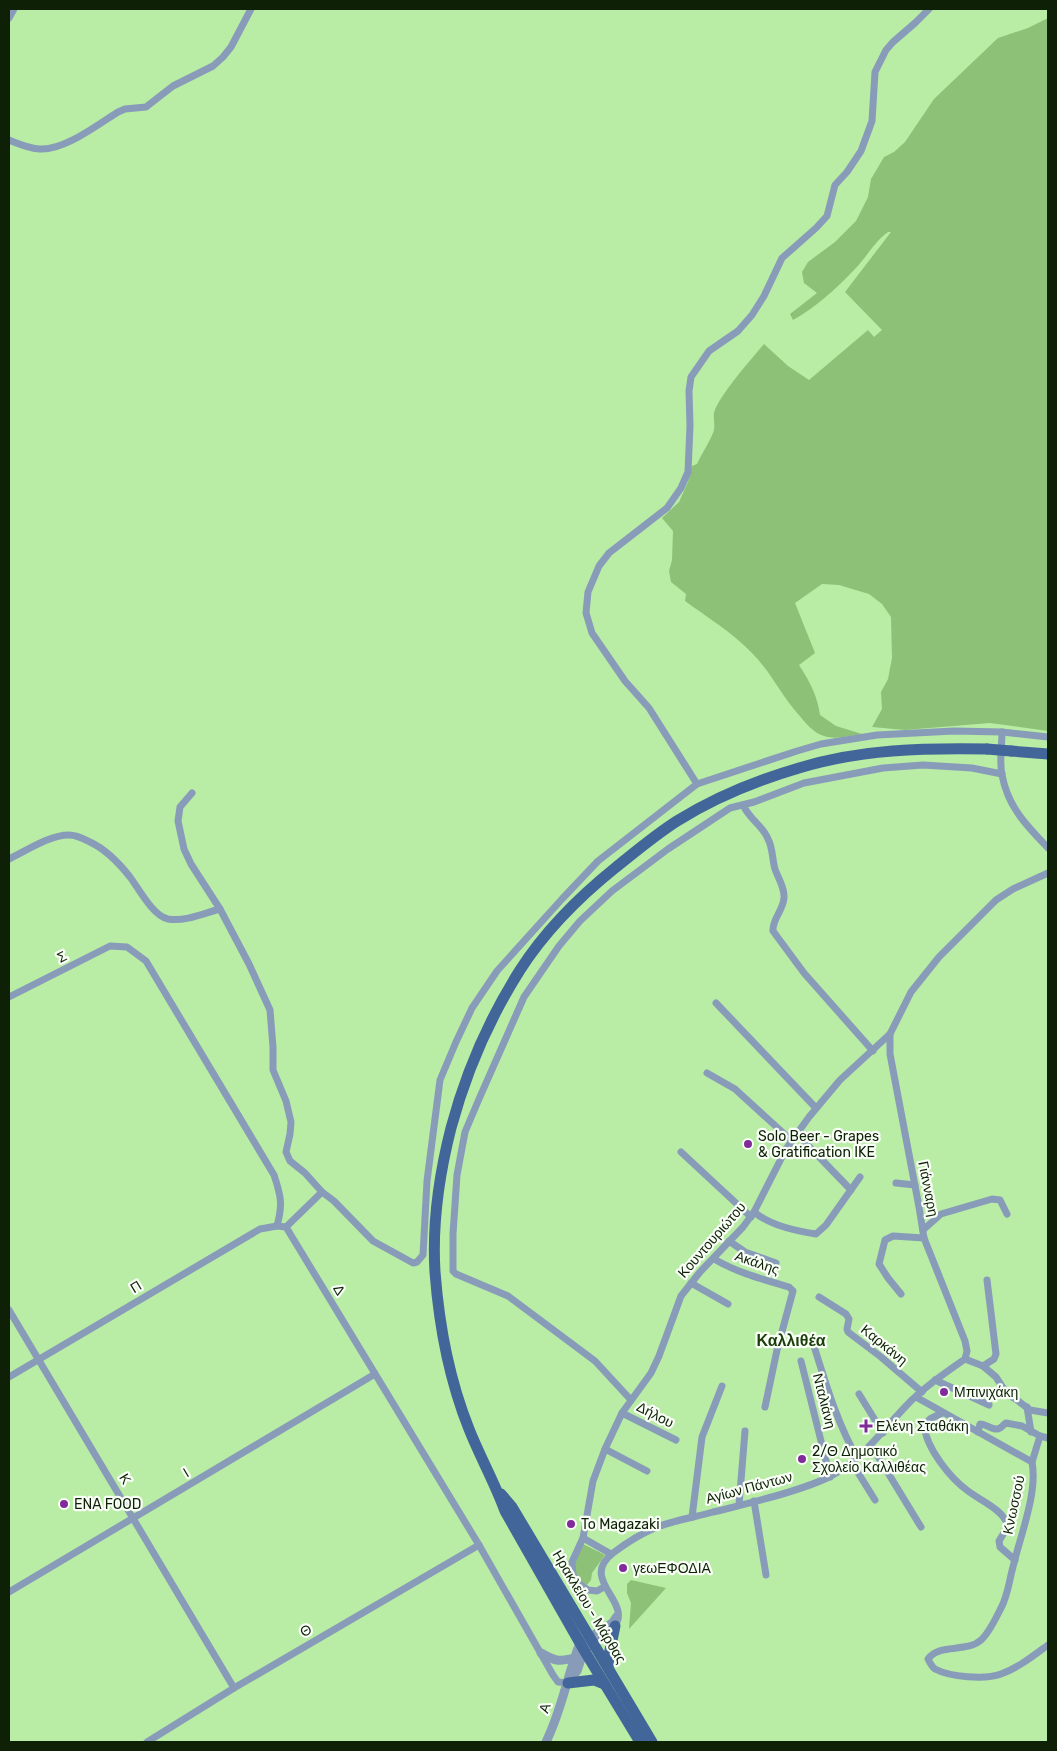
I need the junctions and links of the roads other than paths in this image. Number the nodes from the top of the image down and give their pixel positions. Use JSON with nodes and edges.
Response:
{"nodes":[{"id":1,"x":14,"y":9,"type":"edge"},
{"id":2,"x":251,"y":9,"type":"edge"},
{"id":3,"x":928,"y":9,"type":"edge"},
{"id":4,"x":9,"y":18,"type":"edge"},
{"id":5,"x":9,"y":140,"type":"edge"},
{"id":6,"x":1002,"y":732,"type":"junction"},
{"id":7,"x":1048,"y":737,"type":"edge"},
{"id":8,"x":1048,"y":754,"type":"edge"},
{"id":9,"x":1002,"y":774,"type":"junction"},
{"id":10,"x":697,"y":784,"type":"junction"},
{"id":11,"x":192,"y":793,"type":"dead end"},
{"id":12,"x":743,"y":805,"type":"junction"},
{"id":13,"x":1048,"y":848,"type":"edge"},
{"id":14,"x":9,"y":859,"type":"edge"},
{"id":15,"x":1048,"y":873,"type":"edge"},
{"id":16,"x":220,"y":909,"type":"junction"},
{"id":17,"x":9,"y":997,"type":"edge"},
{"id":18,"x":716,"y":1003,"type":"dead end"},
{"id":19,"x":890,"y":1034,"type":"junction"},
{"id":20,"x":873,"y":1050,"type":"junction"},
{"id":21,"x":707,"y":1073,"type":"dead end"},
{"id":22,"x":816,"y":1108,"type":"junction"},
{"id":23,"x":797,"y":1134,"type":"junction"},
{"id":24,"x":792,"y":1141,"type":"junction"},
{"id":25,"x":681,"y":1152,"type":"dead end"},
{"id":26,"x":860,"y":1177,"type":"dead end"},
{"id":27,"x":896,"y":1183,"type":"dead end"},
{"id":28,"x":915,"y":1185,"type":"junction"},
{"id":29,"x":850,"y":1190,"type":"junction"},
{"id":30,"x":322,"y":1192,"type":"junction"},
{"id":31,"x":753,"y":1214,"type":"junction"},
{"id":32,"x":1007,"y":1214,"type":"dead end"},
{"id":33,"x":277,"y":1226,"type":"junction"},
{"id":34,"x":286,"y":1228,"type":"junction"},
{"id":35,"x":924,"y":1234,"type":"junction"},
{"id":36,"x":729,"y":1242,"type":"junction"},
{"id":37,"x":714,"y":1258,"type":"junction"},
{"id":38,"x":776,"y":1263,"type":"dead end"},
{"id":39,"x":987,"y":1280,"type":"dead end"},
{"id":40,"x":691,"y":1283,"type":"junction"},
{"id":41,"x":901,"y":1294,"type":"dead end"},
{"id":42,"x":819,"y":1297,"type":"dead end"},
{"id":43,"x":728,"y":1304,"type":"dead end"},
{"id":44,"x":9,"y":1310,"type":"edge"},
{"id":45,"x":813,"y":1343,"type":"dead end"},
{"id":46,"x":965,"y":1358,"type":"junction"},
{"id":47,"x":38,"y":1359,"type":"junction"},
{"id":48,"x":801,"y":1361,"type":"dead end"},
{"id":49,"x":983,"y":1366,"type":"junction"},
{"id":50,"x":375,"y":1374,"type":"junction"},
{"id":51,"x":9,"y":1377,"type":"edge"},
{"id":52,"x":935,"y":1380,"type":"junction"},
{"id":53,"x":722,"y":1386,"type":"dead end"},
{"id":54,"x":859,"y":1394,"type":"dead end"},
{"id":55,"x":919,"y":1395,"type":"junction"},
{"id":56,"x":631,"y":1400,"type":"junction"},
{"id":57,"x":989,"y":1405,"type":"dead end"},
{"id":58,"x":765,"y":1407,"type":"dead end"},
{"id":59,"x":1027,"y":1408,"type":"junction"},
{"id":60,"x":622,"y":1413,"type":"junction"},
{"id":61,"x":942,"y":1413,"type":"junction"},
{"id":62,"x":1048,"y":1413,"type":"edge"},
{"id":63,"x":745,"y":1431,"type":"dead end"},
{"id":64,"x":978,"y":1432,"type":"junction"},
{"id":65,"x":1031,"y":1432,"type":"junction"},
{"id":66,"x":883,"y":1433,"type":"junction"},
{"id":67,"x":1040,"y":1436,"type":"junction"},
{"id":68,"x":1048,"y":1438,"type":"edge"},
{"id":69,"x":676,"y":1440,"type":"dead end"},
{"id":70,"x":871,"y":1445,"type":"junction"},
{"id":71,"x":605,"y":1449,"type":"junction"},
{"id":72,"x":855,"y":1460,"type":"junction"},
{"id":73,"x":1032,"y":1462,"type":"junction"},
{"id":74,"x":647,"y":1471,"type":"dead end"},
{"id":75,"x":830,"y":1477,"type":"junction"},
{"id":76,"x":875,"y":1500,"type":"dead end"},
{"id":77,"x":754,"y":1502,"type":"junction"},
{"id":78,"x":738,"y":1505,"type":"junction"},
{"id":79,"x":692,"y":1517,"type":"junction"},
{"id":80,"x":134,"y":1518,"type":"junction"},
{"id":81,"x":921,"y":1527,"type":"dead end"},
{"id":82,"x":583,"y":1538,"type":"junction"},
{"id":83,"x":479,"y":1545,"type":"junction"},
{"id":84,"x":611,"y":1554,"type":"junction"},
{"id":85,"x":1014,"y":1563,"type":"junction"},
{"id":86,"x":766,"y":1574,"type":"dead end"},
{"id":87,"x":604,"y":1587,"type":"junction"},
{"id":88,"x":9,"y":1592,"type":"edge"},
{"id":89,"x":617,"y":1620,"type":"junction"},
{"id":90,"x":587,"y":1643,"type":"junction"},
{"id":91,"x":1048,"y":1645,"type":"edge"},
{"id":92,"x":541,"y":1652,"type":"junction"},
{"id":93,"x":574,"y":1658,"type":"junction"},
{"id":94,"x":608,"y":1667,"type":"junction"},
{"id":95,"x":568,"y":1682,"type":"junction"},
{"id":96,"x":604,"y":1684,"type":"junction"},
{"id":97,"x":234,"y":1688,"type":"junction"},
{"id":98,"x":148,"y":1742,"type":"edge"},
{"id":99,"x":546,"y":1742,"type":"edge"},
{"id":100,"x":640,"y":1742,"type":"edge"},
{"id":101,"x":652,"y":1742,"type":"edge"}],
"edges":[{"from":1,"to":4,"type":"street"},
{"from":2,"to":5,"type":"street"},
{"from":3,"to":10,"type":"street"},
{"from":6,"to":7,"type":"street"},
{"from":6,"to":9,"type":"street"},
{"from":6,"to":10,"type":"street"},
{"from":8,"to":90,"type":"main road","name":"Ηρακλείου - Μάρθας","bridge":true},
{"from":9,"to":12,"type":"street"},
{"from":9,"to":13,"type":"street"},
{"from":10,"to":30,"type":"street"},
{"from":11,"to":16,"type":"street"},
{"from":12,"to":20,"type":"street"},
{"from":12,"to":56,"type":"street"},
{"from":14,"to":16,"type":"street"},
{"from":15,"to":19,"type":"street","name":"Κουντουριώτου"},
{"from":16,"to":30,"type":"street"},
{"from":17,"to":33,"type":"street","name":"Σ"},
{"from":18,"to":22,"type":"street"},
{"from":19,"to":20,"type":"street","name":"Κουντουριώτου"},
{"from":19,"to":28,"type":"street","name":"Γιάνναρη"},
{"from":20,"to":22,"type":"street","name":"Κουντουριώτου"},
{"from":21,"to":24,"type":"street"},
{"from":22,"to":23,"type":"street","name":"Κουντουριώτου"},
{"from":23,"to":24,"type":"street","name":"Κουντουριώτου"},
{"from":23,"to":29,"type":"street"},
{"from":24,"to":31,"type":"street","name":"Κουντουριώτου"},
{"from":25,"to":31,"type":"street"},
{"from":26,"to":29,"type":"street"},
{"from":27,"to":28,"type":"street"},
{"from":28,"to":35,"type":"street","name":"Γιάνναρη"},
{"from":29,"to":31,"type":"street"},
{"from":30,"to":34,"type":"street"},
{"from":31,"to":36,"type":"street","name":"Κουντουριώτου"},
{"from":32,"to":35,"type":"street"},
{"from":33,"to":34,"type":"street"},
{"from":33,"to":47,"type":"street","name":"Π"},
{"from":34,"to":50,"type":"street","name":"Δ"},
{"from":35,"to":41,"type":"street"},
{"from":35,"to":46,"type":"street","name":"Γιάνναρη"},
{"from":36,"to":37,"type":"street","name":"Κουντουριώτου"},
{"from":36,"to":38,"type":"street"},
{"from":37,"to":40,"type":"street","name":"Κουντουριώτου"},
{"from":37,"to":58,"type":"street","name":"Ακάλης"},
{"from":39,"to":49,"type":"street"},
{"from":40,"to":43,"type":"street"},
{"from":40,"to":56,"type":"street","name":"Κουντουριώτου"},
{"from":42,"to":55,"type":"street","name":"Καρκάνη"},
{"from":44,"to":47,"type":"street","name":"Κ"},
{"from":45,"to":72,"type":"street"},
{"from":46,"to":49,"type":"street"},
{"from":46,"to":52,"type":"street","name":"Αγίων Πάντων"},
{"from":47,"to":51,"type":"street","name":"Π"},
{"from":47,"to":80,"type":"street","name":"Κ"},
{"from":48,"to":75,"type":"street","name":"Νταλιάνη"},
{"from":49,"to":59,"type":"street"},
{"from":50,"to":80,"type":"street","name":"Ι"},
{"from":50,"to":83,"type":"street","name":"Δ"},
{"from":52,"to":55,"type":"street","name":"Αγίων Πάντων"},
{"from":52,"to":57,"type":"street"},
{"from":53,"to":79,"type":"street"},
{"from":54,"to":66,"type":"street"},
{"from":55,"to":61,"type":"street","name":"Κνωσσού"},
{"from":55,"to":66,"type":"street","name":"Αγίων Πάντων"},
{"from":56,"to":60,"type":"street","name":"Κουντουριώτου"},
{"from":59,"to":62,"type":"street"},
{"from":59,"to":65,"type":"street"},
{"from":60,"to":69,"type":"street","name":"Δήλου"},
{"from":60,"to":71,"type":"street","name":"Κουντουριώτου"},
{"from":61,"to":64,"type":"street","name":"Κνωσσού"},
{"from":61,"to":85,"type":"street"},
{"from":63,"to":78,"type":"street"},
{"from":64,"to":65,"type":"street"},
{"from":64,"to":73,"type":"street","name":"Κνωσσού"},
{"from":65,"to":67,"type":"street"},
{"from":66,"to":70,"type":"street","name":"Αγίων Πάντων"},
{"from":67,"to":68,"type":"street"},
{"from":67,"to":73,"type":"street"},
{"from":70,"to":72,"type":"street","name":"Αγίων Πάντων"},
{"from":70,"to":81,"type":"street"},
{"from":71,"to":74,"type":"street"},
{"from":71,"to":82,"type":"street","name":"Κουντουριώτου"},
{"from":72,"to":75,"type":"street","name":"Αγίων Πάντων"},
{"from":72,"to":76,"type":"street"},
{"from":73,"to":85,"type":"street","name":"Κνωσσού"},
{"from":75,"to":77,"type":"street","name":"Αγίων Πάντων"},
{"from":77,"to":78,"type":"street","name":"Αγίων Πάντων"},
{"from":77,"to":86,"type":"street"},
{"from":78,"to":79,"type":"street","name":"Αγίων Πάντων"},
{"from":79,"to":84,"type":"street","name":"Αγίων Πάντων"},
{"from":80,"to":88,"type":"street","name":"Ι"},
{"from":80,"to":97,"type":"street","name":"Κ"},
{"from":82,"to":84,"type":"street"},
{"from":82,"to":87,"type":"street","name":"Κουντουριώτου"},
{"from":83,"to":92,"type":"street","name":"Δ"},
{"from":83,"to":97,"type":"street","name":"Θ"},
{"from":84,"to":87,"type":"street"},
{"from":85,"to":91,"type":"street","name":"Κνωσσού"},
{"from":87,"to":89,"type":"street"},
{"from":89,"to":90,"type":"street"},
{"from":89,"to":90,"type":"street"},
{"from":89,"to":94,"type":"main road"},
{"from":90,"to":93,"type":"street","name":"Α"},
{"from":90,"to":94,"type":"main road","name":"Ηρακλείου - Μάρθας"},
{"from":90,"to":95,"type":"street","name":"Α"},
{"from":90,"to":96,"type":"main road","name":"Ηρακλείου - Μάρθας"},
{"from":92,"to":93,"type":"street"},
{"from":92,"to":95,"type":"street","name":"Δ"},
{"from":93,"to":95,"type":"street","name":"Α"},
{"from":94,"to":101,"type":"main road","name":"Ηρακλείου - Μάρθας"},
{"from":95,"to":96,"type":"main road"},
{"from":95,"to":99,"type":"street","name":"Α"},
{"from":96,"to":100,"type":"main road","name":"Ηρακλείου - Μάρθας"},
{"from":97,"to":98,"type":"street","name":"Θ"}]}
